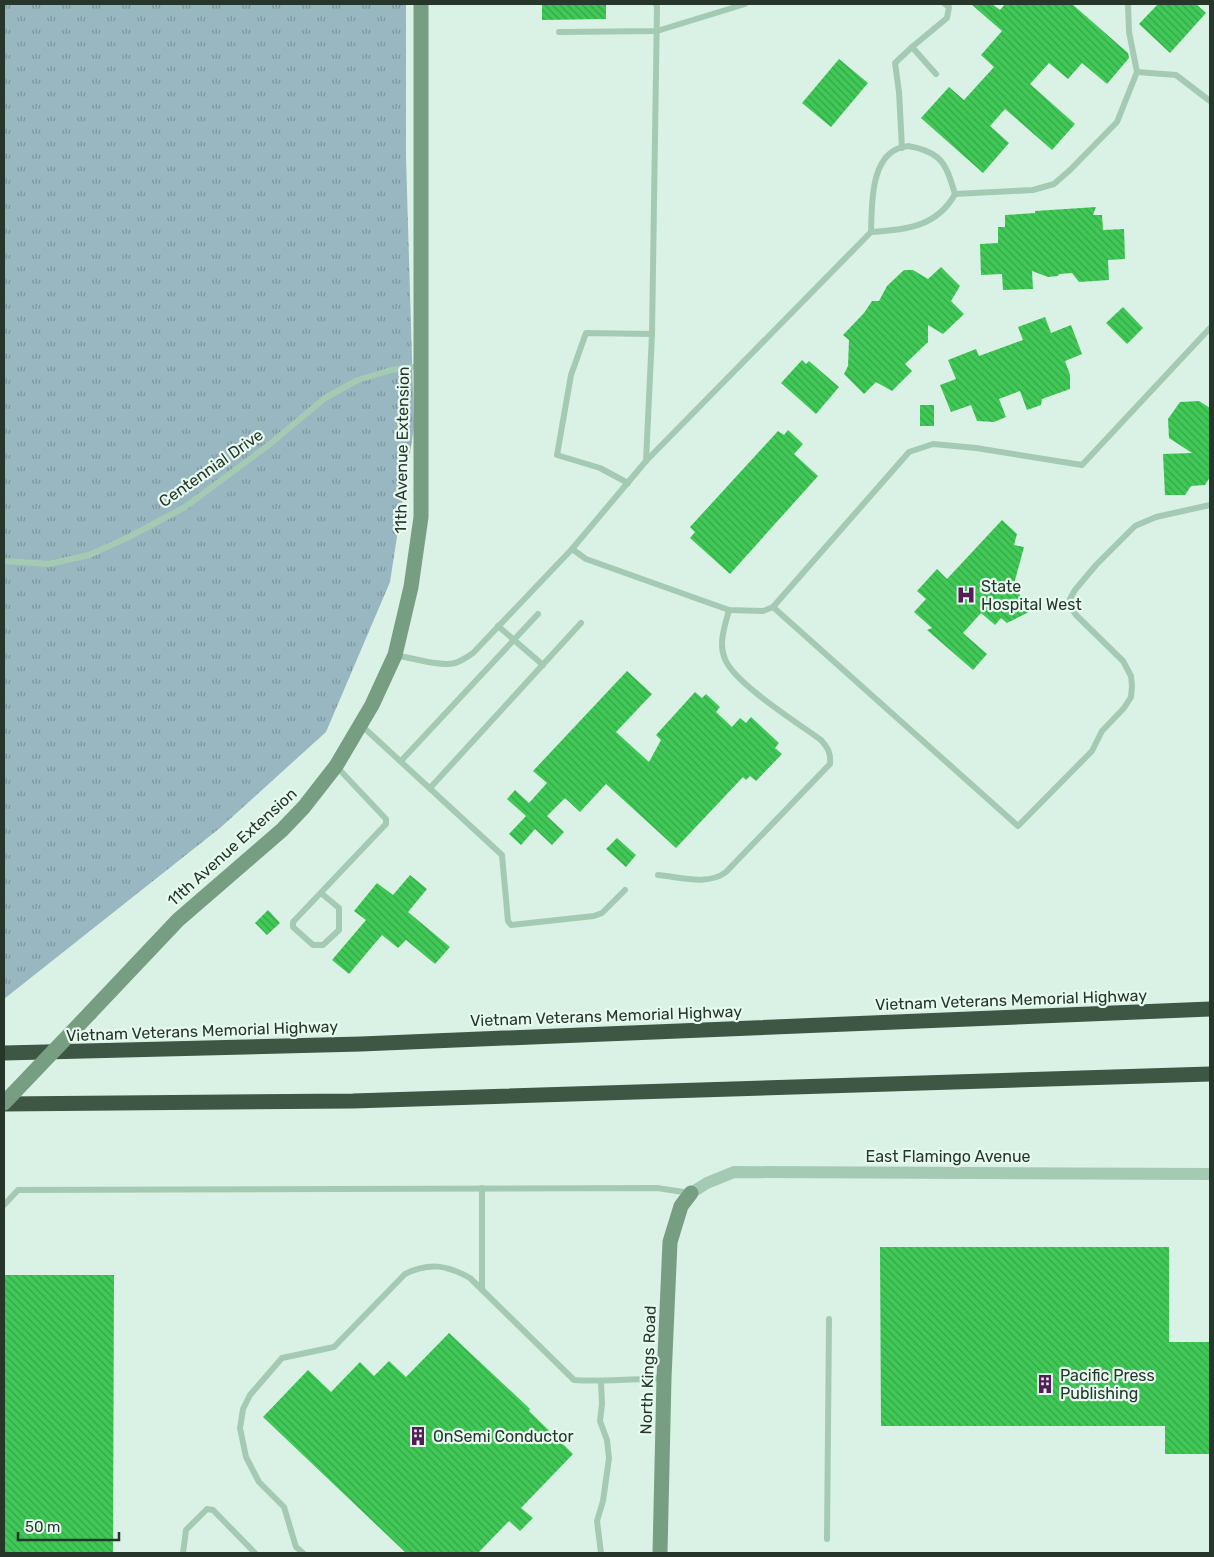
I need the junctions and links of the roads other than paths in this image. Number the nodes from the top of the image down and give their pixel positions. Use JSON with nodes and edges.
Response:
{"nodes":[{"id":1,"x":421,"y":4,"type":"edge"},
{"id":2,"x":656,"y":4,"type":"edge"},
{"id":3,"x":745,"y":4,"type":"edge"},
{"id":4,"x":945,"y":4,"type":"edge"},
{"id":5,"x":1128,"y":4,"type":"edge"},
{"id":6,"x":657,"y":31,"type":"junction"},
{"id":7,"x":559,"y":32,"type":"dead end"},
{"id":8,"x":912,"y":47,"type":"junction"},
{"id":9,"x":1137,"y":72,"type":"junction"},
{"id":10,"x":936,"y":74,"type":"dead end"},
{"id":11,"x":1210,"y":101,"type":"edge"},
{"id":12,"x":902,"y":148,"type":"junction"},
{"id":13,"x":955,"y":194,"type":"junction"},
{"id":14,"x":871,"y":232,"type":"junction"},
{"id":15,"x":1210,"y":328,"type":"edge"},
{"id":16,"x":652,"y":334,"type":"junction"},
{"id":17,"x":422,"y":366,"type":"junction"},
{"id":18,"x":646,"y":461,"type":"junction"},
{"id":19,"x":628,"y":483,"type":"junction"},
{"id":20,"x":1210,"y":505,"type":"edge"},
{"id":21,"x":572,"y":549,"type":"junction"},
{"id":22,"x":4,"y":561,"type":"edge"},
{"id":23,"x":773,"y":606,"type":"junction"},
{"id":24,"x":728,"y":610,"type":"junction"},
{"id":25,"x":538,"y":614,"type":"dead end"},
{"id":26,"x":581,"y":624,"type":"dead end"},
{"id":27,"x":498,"y":626,"type":"junction"},
{"id":28,"x":514,"y":640,"type":"junction"},
{"id":29,"x":395,"y":655,"type":"junction"},
{"id":30,"x":543,"y":666,"type":"junction"},
{"id":31,"x":361,"y":725,"type":"junction"},
{"id":32,"x":401,"y":762,"type":"junction"},
{"id":33,"x":336,"y":766,"type":"junction"},
{"id":34,"x":430,"y":788,"type":"junction"},
{"id":35,"x":658,"y":875,"type":"dead end"},
{"id":36,"x":625,"y":890,"type":"dead end"},
{"id":37,"x":321,"y":893,"type":"junction"},
{"id":38,"x":1210,"y":1009,"type":"edge"},
{"id":39,"x":4,"y":1054,"type":"edge"},
{"id":40,"x":1210,"y":1074,"type":"edge"},
{"id":41,"x":4,"y":1103,"type":"edge"},
{"id":42,"x":1210,"y":1174,"type":"edge"},
{"id":43,"x":482,"y":1188,"type":"junction"},
{"id":44,"x":691,"y":1193,"type":"junction"},
{"id":45,"x":4,"y":1205,"type":"edge"},
{"id":46,"x":482,"y":1288,"type":"junction"},
{"id":47,"x":829,"y":1319,"type":"dead end"},
{"id":48,"x":664,"y":1378,"type":"junction"},
{"id":49,"x":601,"y":1382,"type":"junction"},
{"id":50,"x":827,"y":1539,"type":"dead end"},
{"id":51,"x":183,"y":1553,"type":"edge"},
{"id":52,"x":255,"y":1553,"type":"edge"},
{"id":53,"x":303,"y":1553,"type":"edge"},
{"id":54,"x":601,"y":1553,"type":"edge"},
{"id":55,"x":660,"y":1553,"type":"edge"}],
"edges":[{"from":1,"to":17,"type":"street","name":"11th Avenue Extension"},
{"from":2,"to":6,"type":"lane"},
{"from":3,"to":6,"type":"lane"},
{"from":4,"to":8,"type":"lane"},
{"from":5,"to":9,"type":"lane"},
{"from":6,"to":7,"type":"lane"},
{"from":6,"to":16,"type":"lane"},
{"from":8,"to":10,"type":"lane"},
{"from":8,"to":12,"type":"lane"},
{"from":9,"to":11,"type":"lane"},
{"from":9,"to":13,"type":"lane"},
{"from":12,"to":13,"type":"lane"},
{"from":12,"to":14,"type":"lane"},
{"from":13,"to":14,"type":"lane"},
{"from":14,"to":18,"type":"lane"},
{"from":15,"to":23,"type":"lane"},
{"from":16,"to":18,"type":"lane"},
{"from":16,"to":19,"type":"lane"},
{"from":17,"to":22,"type":"lane","name":"Centennial Drive"},
{"from":17,"to":29,"type":"street","name":"11th Avenue Extension"},
{"from":18,"to":19,"type":"lane"},
{"from":19,"to":21,"type":"lane"},
{"from":20,"to":23,"type":"lane"},
{"from":21,"to":24,"type":"lane"},
{"from":21,"to":27,"type":"lane"},
{"from":23,"to":24,"type":"lane"},
{"from":24,"to":35,"type":"lane"},
{"from":25,"to":28,"type":"lane"},
{"from":26,"to":30,"type":"lane"},
{"from":27,"to":28,"type":"lane"},
{"from":27,"to":29,"type":"lane"},
{"from":28,"to":30,"type":"lane"},
{"from":28,"to":32,"type":"lane"},
{"from":29,"to":31,"type":"street","name":"11th Avenue Extension"},
{"from":30,"to":34,"type":"lane"},
{"from":31,"to":32,"type":"lane"},
{"from":31,"to":33,"type":"street","name":"11th Avenue Extension"},
{"from":32,"to":34,"type":"lane"},
{"from":33,"to":37,"type":"lane"},
{"from":33,"to":41,"type":"street","name":"11th Avenue Extension","bridge":true},
{"from":34,"to":36,"type":"lane"},
{"from":37,"to":37,"type":"lane"},
{"from":38,"to":39,"type":"highway","name":"Vietnam Veterans Memorial Highway"},
{"from":40,"to":41,"type":"highway"},
{"from":42,"to":44,"type":"street","name":"East Flamingo Avenue"},
{"from":43,"to":44,"type":"lane"},
{"from":43,"to":45,"type":"lane"},
{"from":43,"to":46,"type":"lane"},
{"from":44,"to":48,"type":"street","name":"North Kings Road"},
{"from":46,"to":49,"type":"lane"},
{"from":46,"to":53,"type":"lane"},
{"from":47,"to":50,"type":"lane"},
{"from":48,"to":49,"type":"lane"},
{"from":48,"to":55,"type":"street","name":"North Kings Road"},
{"from":49,"to":54,"type":"lane"},
{"from":51,"to":52,"type":"lane"}]}
